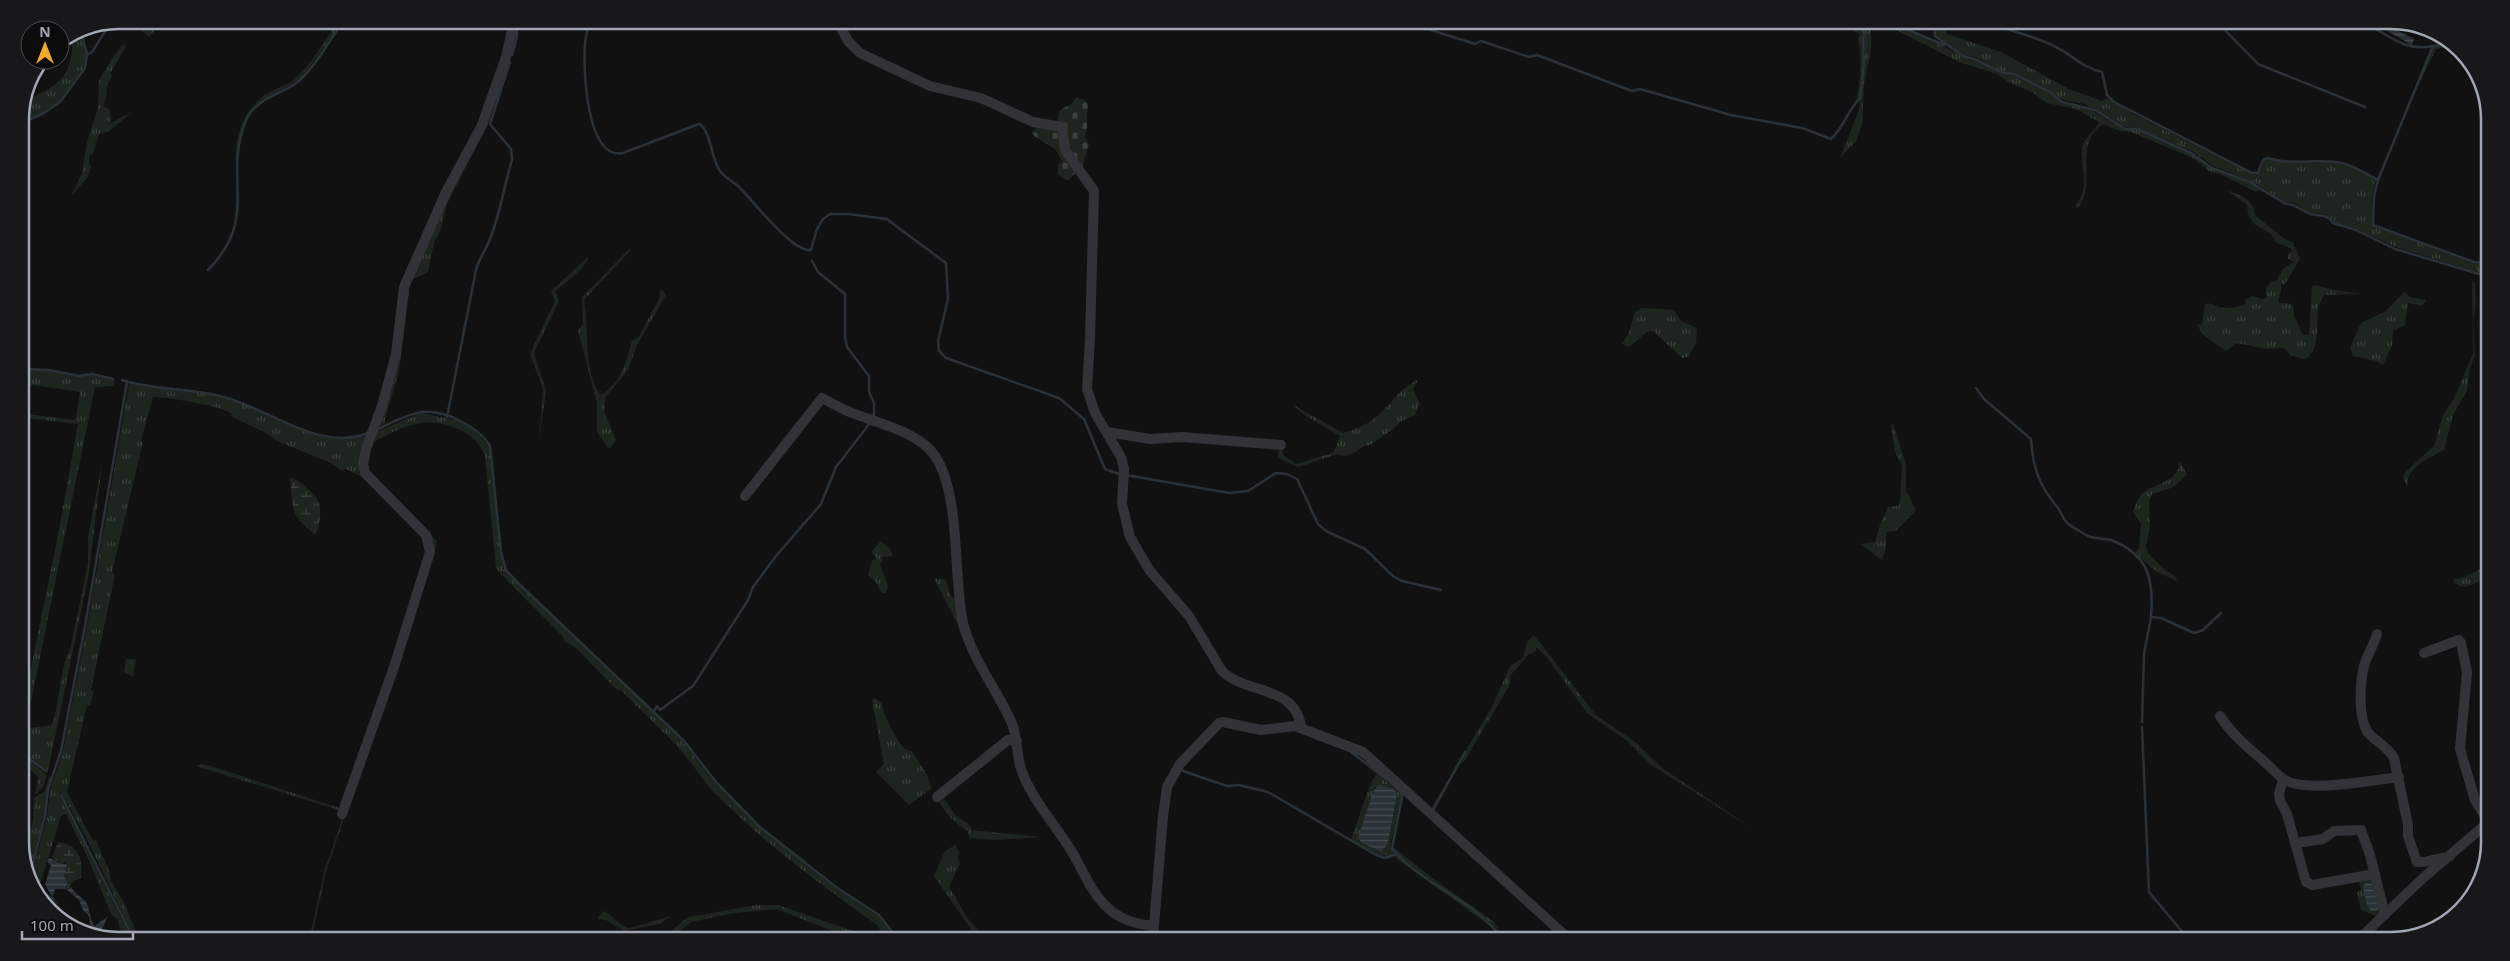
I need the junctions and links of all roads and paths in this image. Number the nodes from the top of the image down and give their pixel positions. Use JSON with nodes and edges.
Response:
{"nodes":[{"id":1,"x":512,"y":29,"type":"edge"},
{"id":2,"x":842,"y":29,"type":"edge"},
{"id":3,"x":1107,"y":432,"type":"junction"},
{"id":4,"x":1281,"y":445,"type":"dead end"},
{"id":5,"x":745,"y":496,"type":"dead end"},
{"id":6,"x":2377,"y":634,"type":"dead end"},
{"id":7,"x":2424,"y":653,"type":"dead end"},
{"id":8,"x":2220,"y":716,"type":"dead end"},
{"id":9,"x":1301,"y":727,"type":"junction"},
{"id":10,"x":1016,"y":741,"type":"junction"},
{"id":11,"x":2398,"y":777,"type":"junction"},
{"id":12,"x":2283,"y":780,"type":"junction"},
{"id":13,"x":937,"y":797,"type":"dead end"},
{"id":14,"x":2481,"y":807,"type":"edge"},
{"id":15,"x":342,"y":814,"type":"dead end"},
{"id":16,"x":2481,"y":829,"type":"edge"},
{"id":17,"x":2296,"y":843,"type":"junction"},
{"id":18,"x":2450,"y":856,"type":"junction"},
{"id":19,"x":2374,"y":874,"type":"junction"},
{"id":20,"x":2385,"y":915,"type":"junction"},
{"id":21,"x":1154,"y":925,"type":"junction"},
{"id":22,"x":1153,"y":932,"type":"edge"},
{"id":23,"x":1561,"y":932,"type":"edge"},
{"id":24,"x":2367,"y":932,"type":"edge"}],
"edges":[{"from":1,"to":15,"type":"street"},
{"from":2,"to":3,"type":"street"},
{"from":3,"to":4,"type":"street"},
{"from":3,"to":9,"type":"street"},
{"from":5,"to":10,"type":"street"},
{"from":6,"to":11,"type":"street"},
{"from":7,"to":14,"type":"street"},
{"from":8,"to":12,"type":"street"},
{"from":9,"to":21,"type":"street"},
{"from":9,"to":23,"type":"street"},
{"from":10,"to":13,"type":"street"},
{"from":10,"to":21,"type":"street"},
{"from":11,"to":12,"type":"street"},
{"from":11,"to":18,"type":"street"},
{"from":12,"to":17,"type":"street"},
{"from":16,"to":18,"type":"street"},
{"from":17,"to":19,"type":"street"},
{"from":17,"to":19,"type":"street"},
{"from":18,"to":20,"type":"street"},
{"from":19,"to":20,"type":"street"},
{"from":20,"to":24,"type":"street"},
{"from":21,"to":22,"type":"street"}]}
